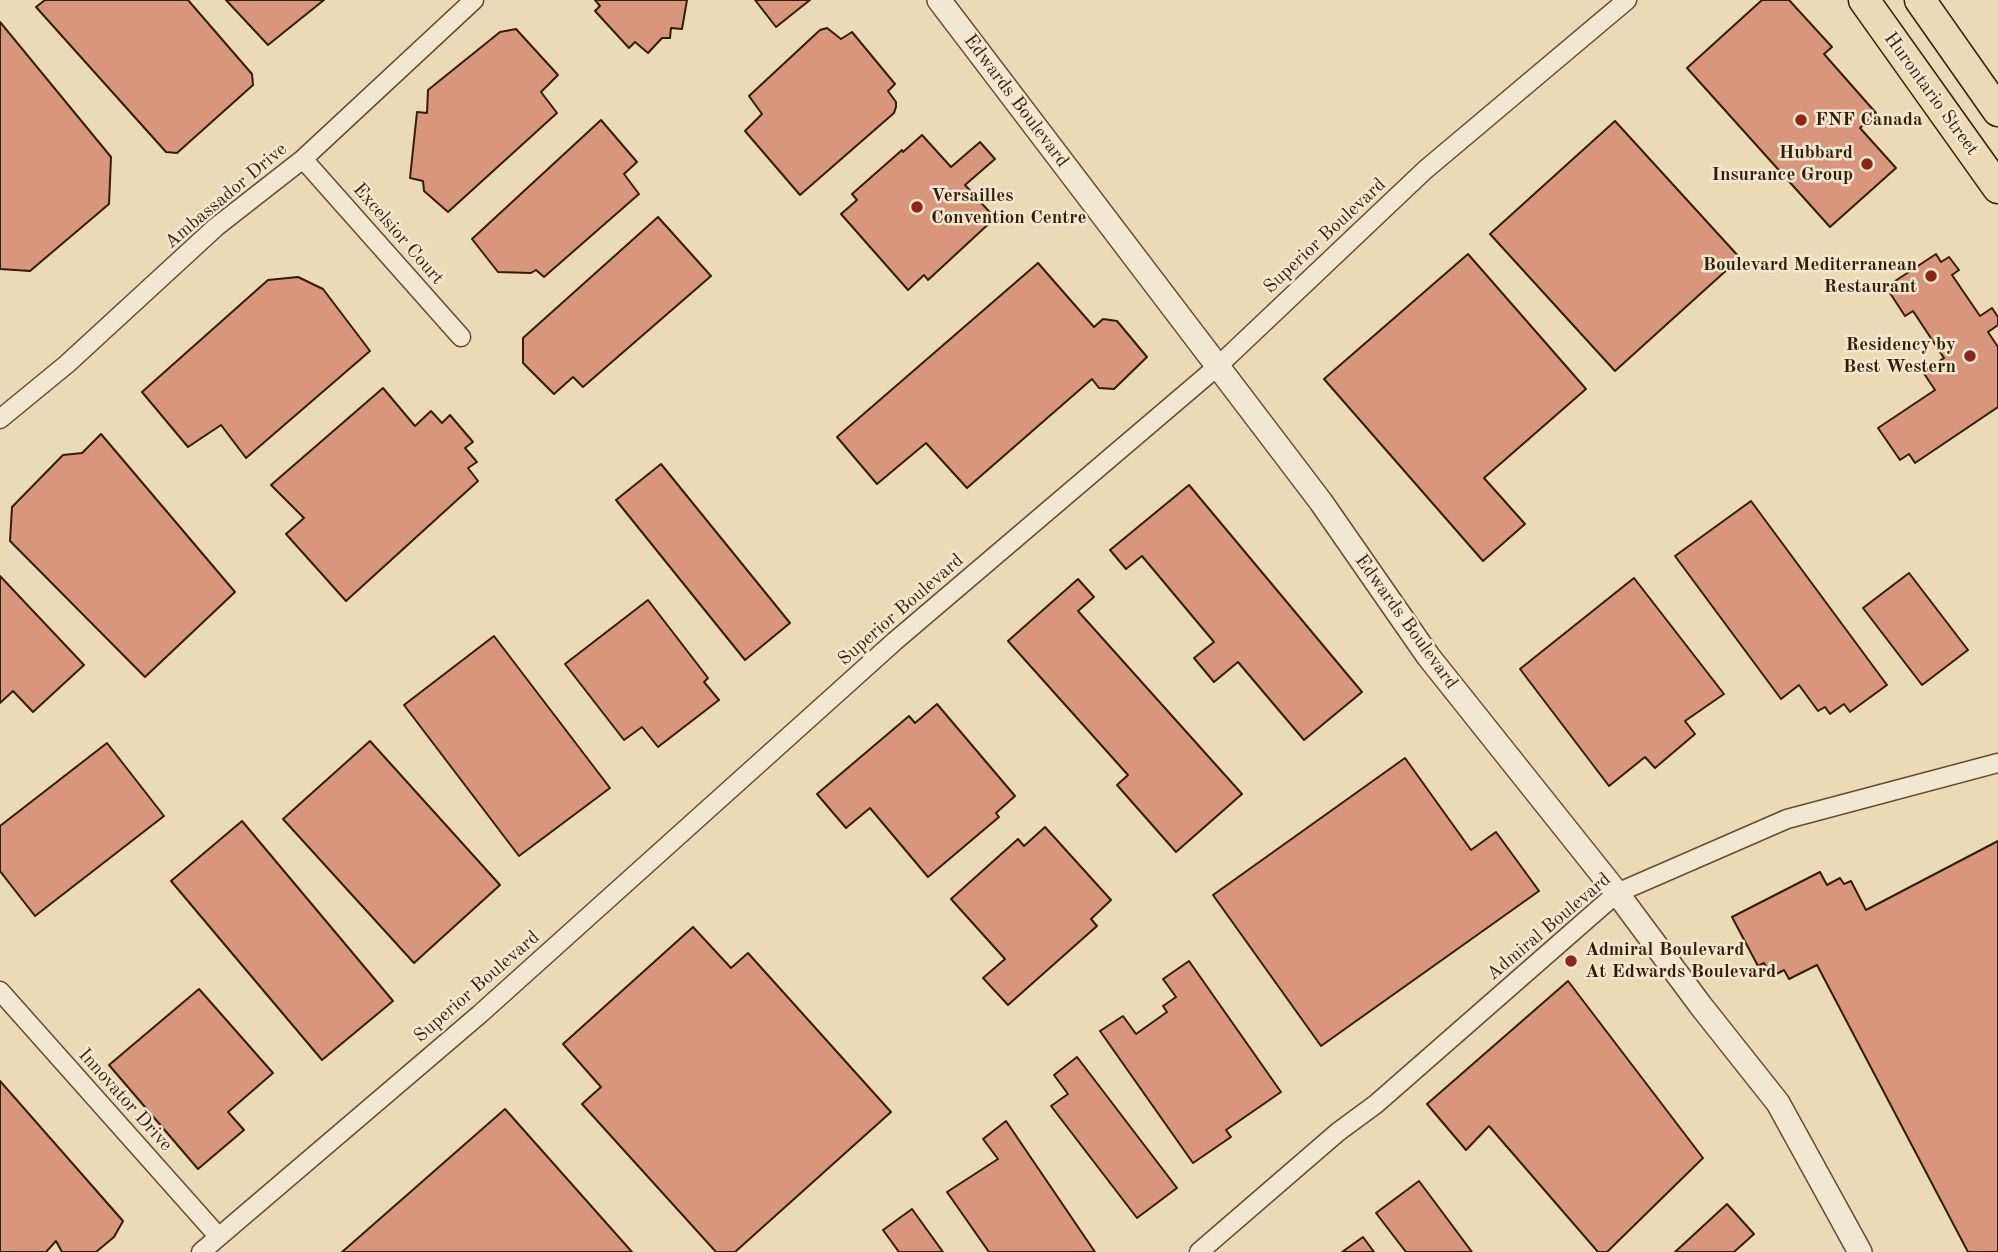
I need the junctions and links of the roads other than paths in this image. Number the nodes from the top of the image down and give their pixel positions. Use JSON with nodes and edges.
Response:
{"nodes":[{"id":1,"x":474,"y":0,"type":"edge"},
{"id":2,"x":939,"y":0,"type":"edge"},
{"id":3,"x":1628,"y":0,"type":"edge"},
{"id":4,"x":1864,"y":0,"type":"edge"},
{"id":5,"x":1920,"y":0,"type":"edge"},
{"id":6,"x":1998,"y":111,"type":"edge"},
{"id":7,"x":303,"y":159,"type":"junction"},
{"id":8,"x":1998,"y":188,"type":"edge"},
{"id":9,"x":460,"y":337,"type":"dead end"},
{"id":10,"x":1218,"y":366,"type":"junction"},
{"id":11,"x":0,"y":419,"type":"edge"},
{"id":12,"x":1998,"y":763,"type":"edge"},
{"id":13,"x":1617,"y":893,"type":"junction"},
{"id":14,"x":0,"y":991,"type":"edge"},
{"id":15,"x":218,"y":1236,"type":"junction"},
{"id":16,"x":201,"y":1252,"type":"edge"},
{"id":17,"x":1199,"y":1252,"type":"edge"},
{"id":18,"x":1860,"y":1252,"type":"edge"}],
"edges":[{"from":1,"to":7,"type":"street","name":"Ambassador Drive"},
{"from":2,"to":10,"type":"street","name":"Edwards Boulevard"},
{"from":3,"to":10,"type":"street","name":"Superior Boulevard"},
{"from":4,"to":8,"type":"main road","name":"Hurontario Street"},
{"from":5,"to":6,"type":"main road"},
{"from":7,"to":9,"type":"street","name":"Excelsior Court"},
{"from":7,"to":11,"type":"street","name":"Ambassador Drive"},
{"from":10,"to":13,"type":"street","name":"Edwards Boulevard"},
{"from":10,"to":15,"type":"street","name":"Superior Boulevard"},
{"from":12,"to":13,"type":"street","name":"Admiral Boulevard"},
{"from":13,"to":17,"type":"street","name":"Admiral Boulevard"},
{"from":13,"to":18,"type":"street","name":"Edwards Boulevard"},
{"from":14,"to":15,"type":"street","name":"Innovator Drive"},
{"from":15,"to":16,"type":"street","name":"Superior Boulevard"}]}
